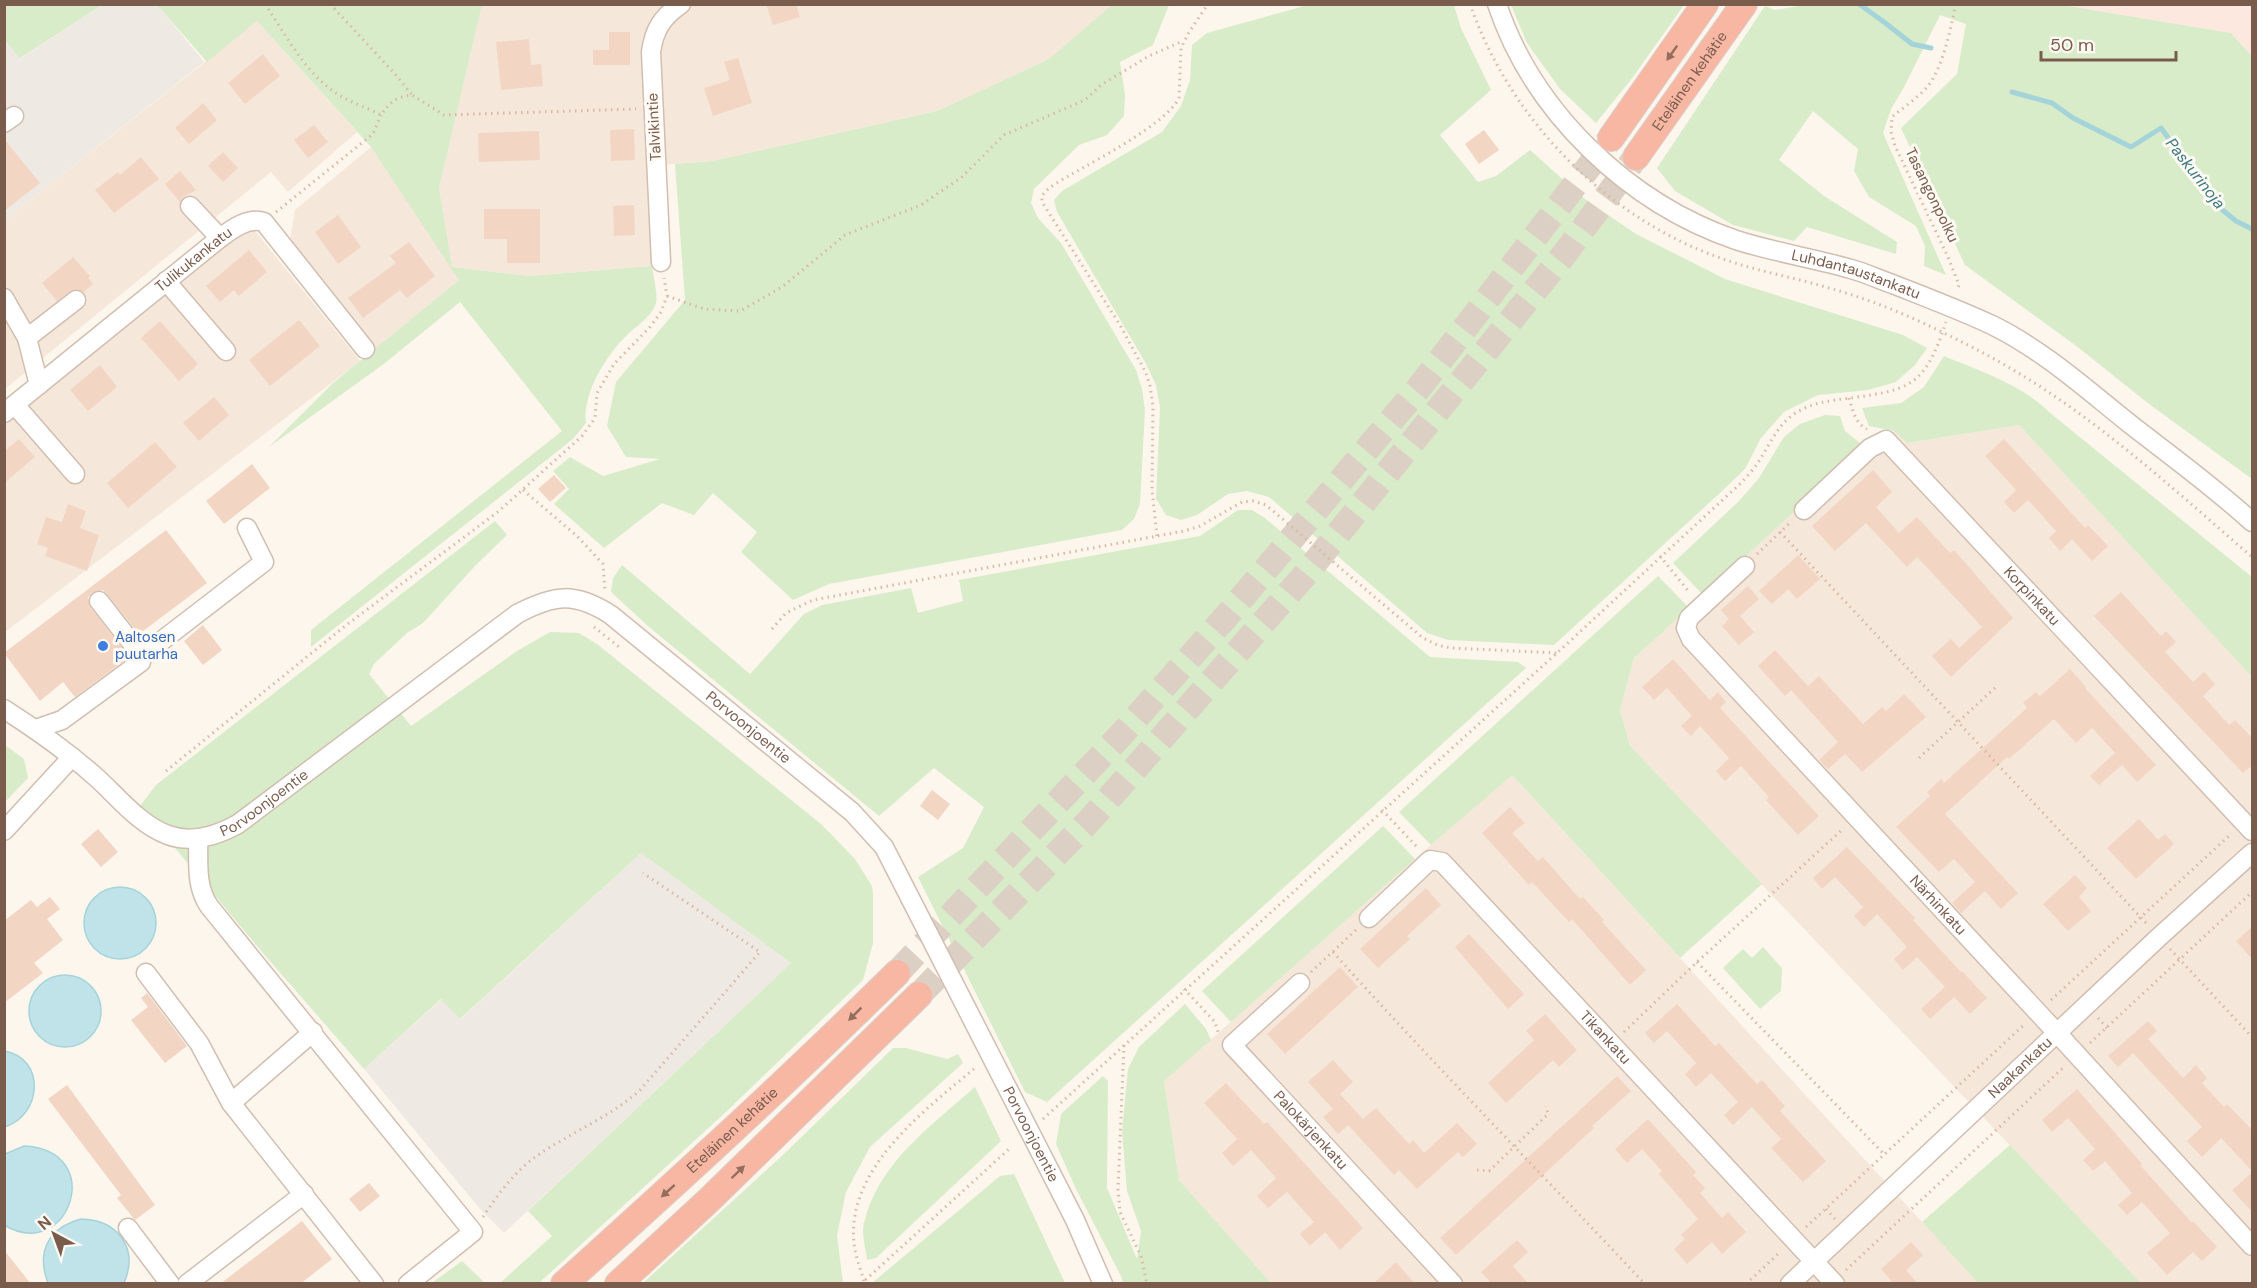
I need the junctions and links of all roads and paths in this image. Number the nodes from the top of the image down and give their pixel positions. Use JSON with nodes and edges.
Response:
{"nodes":[{"id":1,"x":265,"y":4,"type":"edge"},
{"id":2,"x":330,"y":4,"type":"edge"},
{"id":3,"x":681,"y":4,"type":"edge"},
{"id":4,"x":1208,"y":4,"type":"edge"},
{"id":5,"x":1497,"y":4,"type":"edge"},
{"id":6,"x":1705,"y":4,"type":"edge"},
{"id":7,"x":1744,"y":4,"type":"edge"},
{"id":8,"x":1956,"y":4,"type":"edge"},
{"id":9,"x":1184,"y":41,"type":"junction"},
{"id":10,"x":412,"y":95,"type":"junction"},
{"id":11,"x":652,"y":108,"type":"junction"},
{"id":12,"x":381,"y":115,"type":"junction"},
{"id":13,"x":1611,"y":138,"type":"tunnel mouth"},
{"id":14,"x":1636,"y":157,"type":"tunnel mouth"},
{"id":15,"x":190,"y":206,"type":"dead end"},
{"id":16,"x":264,"y":222,"type":"junction"},
{"id":17,"x":220,"y":238,"type":"junction"},
{"id":18,"x":661,"y":262,"type":"joint"},
{"id":19,"x":166,"y":281,"type":"junction"},
{"id":20,"x":667,"y":296,"type":"junction"},
{"id":21,"x":4,"y":298,"type":"edge"},
{"id":22,"x":76,"y":300,"type":"dead end"},
{"id":23,"x":1952,"y":306,"type":"junction"},
{"id":24,"x":27,"y":338,"type":"junction"},
{"id":25,"x":365,"y":349,"type":"dead end"},
{"id":26,"x":226,"y":351,"type":"dead end"},
{"id":27,"x":2015,"y":370,"type":"dead end"},
{"id":28,"x":39,"y":385,"type":"junction"},
{"id":29,"x":1849,"y":398,"type":"junction"},
{"id":30,"x":10,"y":409,"type":"edge"},
{"id":31,"x":1886,"y":440,"type":"junction"},
{"id":32,"x":75,"y":474,"type":"dead end"},
{"id":33,"x":523,"y":490,"type":"junction"},
{"id":34,"x":1804,"y":510,"type":"joint"},
{"id":35,"x":2253,"y":522,"type":"edge"},
{"id":36,"x":247,"y":528,"type":"dead end"},
{"id":37,"x":1780,"y":532,"type":"junction"},
{"id":38,"x":1157,"y":536,"type":"junction"},
{"id":39,"x":1660,"y":556,"type":"junction"},
{"id":40,"x":2253,"y":557,"type":"edge"},
{"id":41,"x":603,"y":564,"type":"dead end"},
{"id":42,"x":1745,"y":566,"type":"joint"},
{"id":43,"x":99,"y":601,"type":"dead end"},
{"id":44,"x":1700,"y":607,"type":"junction"},
{"id":45,"x":589,"y":624,"type":"dead end"},
{"id":46,"x":772,"y":629,"type":"dead end"},
{"id":47,"x":622,"y":650,"type":"dead end"},
{"id":48,"x":1557,"y":653,"type":"junction"},
{"id":49,"x":142,"y":656,"type":"junction"},
{"id":50,"x":1997,"y":686,"type":"dead end"},
{"id":51,"x":4,"y":710,"type":"edge"},
{"id":52,"x":1958,"y":721,"type":"junction"},
{"id":53,"x":36,"y":729,"type":"junction"},
{"id":54,"x":72,"y":757,"type":"junction"},
{"id":55,"x":1919,"y":758,"type":"dead end"},
{"id":56,"x":166,"y":771,"type":"dead end"},
{"id":57,"x":1382,"y":810,"type":"junction"},
{"id":58,"x":1856,"y":817,"type":"junction"},
{"id":59,"x":2248,"y":826,"type":"edge"},
{"id":60,"x":4,"y":831,"type":"edge"},
{"id":61,"x":198,"y":838,"type":"junction"},
{"id":62,"x":2253,"y":853,"type":"edge"},
{"id":63,"x":1430,"y":860,"type":"junction"},
{"id":64,"x":643,"y":873,"type":"dead end"},
{"id":65,"x":2253,"y":892,"type":"edge"},
{"id":66,"x":1370,"y":918,"type":"joint"},
{"id":67,"x":2140,"y":918,"type":"junction"},
{"id":68,"x":2159,"y":937,"type":"junction"},
{"id":69,"x":1333,"y":952,"type":"junction"},
{"id":70,"x":2180,"y":959,"type":"junction"},
{"id":71,"x":1697,"y":962,"type":"junction"},
{"id":72,"x":146,"y":973,"type":"dead end"},
{"id":73,"x":897,"y":973,"type":"tunnel mouth"},
{"id":74,"x":1300,"y":983,"type":"joint"},
{"id":75,"x":1184,"y":989,"type":"junction"},
{"id":76,"x":919,"y":995,"type":"tunnel mouth"},
{"id":77,"x":2038,"y":1012,"type":"junction"},
{"id":78,"x":313,"y":1032,"type":"junction"},
{"id":79,"x":2057,"y":1033,"type":"junction"},
{"id":80,"x":2253,"y":1037,"type":"edge"},
{"id":81,"x":1612,"y":1044,"type":"junction"},
{"id":82,"x":1124,"y":1045,"type":"junction"},
{"id":83,"x":1232,"y":1045,"type":"junction"},
{"id":84,"x":2077,"y":1056,"type":"junction"},
{"id":85,"x":977,"y":1066,"type":"dead end"},
{"id":86,"x":231,"y":1103,"type":"junction"},
{"id":87,"x":1546,"y":1106,"type":"dead end"},
{"id":88,"x":1040,"y":1122,"type":"dead end"},
{"id":89,"x":1516,"y":1145,"type":"junction"},
{"id":90,"x":1009,"y":1149,"type":"dead end"},
{"id":91,"x":1884,"y":1154,"type":"junction"},
{"id":92,"x":1477,"y":1170,"type":"dead end"},
{"id":93,"x":304,"y":1194,"type":"junction"},
{"id":94,"x":128,"y":1228,"type":"dead end"},
{"id":95,"x":473,"y":1232,"type":"junction"},
{"id":96,"x":1793,"y":1239,"type":"junction"},
{"id":97,"x":2253,"y":1246,"type":"edge"},
{"id":98,"x":1815,"y":1262,"type":"junction"},
{"id":99,"x":863,"y":1282,"type":"edge"},
{"id":100,"x":1834,"y":1283,"type":"edge"},
{"id":101,"x":170,"y":1284,"type":"edge"},
{"id":102,"x":187,"y":1284,"type":"edge"},
{"id":103,"x":374,"y":1284,"type":"edge"},
{"id":104,"x":408,"y":1284,"type":"edge"},
{"id":105,"x":564,"y":1284,"type":"edge"},
{"id":106,"x":618,"y":1284,"type":"edge"},
{"id":107,"x":1103,"y":1284,"type":"edge"},
{"id":108,"x":1147,"y":1284,"type":"edge"},
{"id":109,"x":1453,"y":1284,"type":"edge"},
{"id":110,"x":1645,"y":1284,"type":"edge"},
{"id":111,"x":1746,"y":1284,"type":"edge"},
{"id":112,"x":1790,"y":1284,"type":"edge"}],
"edges":[{"from":1,"to":12,"type":"path"},
{"from":2,"to":10,"type":"path"},
{"from":3,"to":11,"type":"street","name":"Talvikintie"},
{"from":4,"to":9,"type":"path"},
{"from":5,"to":23,"type":"street","name":"Luhdantaustankatu"},
{"from":6,"to":13,"type":"highway","name":"Eteläinen kehätie","one_way":true},
{"from":7,"to":14,"type":"highway","name":"Eteläinen kehätie"},
{"from":8,"to":23,"type":"path","name":"Tasangonpolku"},
{"from":9,"to":20,"type":"path"},
{"from":9,"to":38,"type":"path"},
{"from":10,"to":11,"type":"path"},
{"from":10,"to":12,"type":"path"},
{"from":11,"to":18,"type":"street","name":"Talvikintie"},
{"from":12,"to":16,"type":"path"},
{"from":15,"to":17,"type":"street"},
{"from":16,"to":17,"type":"street","name":"Tulikukankatu"},
{"from":16,"to":25,"type":"street"},
{"from":17,"to":19,"type":"street","name":"Tulikukankatu"},
{"from":18,"to":20,"type":"path"},
{"from":19,"to":26,"type":"street"},
{"from":19,"to":28,"type":"street","name":"Tulikukankatu"},
{"from":20,"to":33,"type":"path"},
{"from":21,"to":24,"type":"street"},
{"from":22,"to":24,"type":"street"},
{"from":23,"to":29,"type":"path","name":"Tasangonpolku"},
{"from":23,"to":35,"type":"street","name":"Luhdantaustankatu"},
{"from":24,"to":28,"type":"street"},
{"from":27,"to":40,"type":"path"},
{"from":28,"to":30,"type":"street","name":"Tulikukankatu"},
{"from":29,"to":31,"type":"path"},
{"from":29,"to":39,"type":"path","name":"Tasangonpolku"},
{"from":30,"to":32,"type":"street"},
{"from":31,"to":34,"type":"street"},
{"from":31,"to":59,"type":"street","name":"Korpinkatu"},
{"from":33,"to":41,"type":"path"},
{"from":33,"to":56,"type":"path"},
{"from":34,"to":37,"type":"path"},
{"from":36,"to":49,"type":"street"},
{"from":37,"to":42,"type":"path"},
{"from":37,"to":52,"type":"path"},
{"from":38,"to":46,"type":"path"},
{"from":38,"to":48,"type":"path"},
{"from":39,"to":44,"type":"path"},
{"from":39,"to":48,"type":"path","name":"Tasangonpolku"},
{"from":42,"to":44,"type":"street","name":"Närhinkatu"},
{"from":43,"to":49,"type":"street"},
{"from":44,"to":58,"type":"street","name":"Närhinkatu"},
{"from":45,"to":47,"type":"path"},
{"from":48,"to":57,"type":"path","name":"Tasangonpolku"},
{"from":49,"to":53,"type":"street"},
{"from":50,"to":52,"type":"path"},
{"from":51,"to":53,"type":"street","name":"Porvoonjoentie"},
{"from":52,"to":55,"type":"path"},
{"from":52,"to":67,"type":"path"},
{"from":53,"to":54,"type":"street","name":"Porvoonjoentie"},
{"from":54,"to":60,"type":"street"},
{"from":54,"to":61,"type":"street","name":"Porvoonjoentie"},
{"from":57,"to":63,"type":"path"},
{"from":57,"to":75,"type":"path","name":"Tasangonpolku"},
{"from":58,"to":71,"type":"path"},
{"from":58,"to":77,"type":"street","name":"Närhinkatu"},
{"from":59,"to":67,"type":"path"},
{"from":61,"to":78,"type":"street","name":"Porvoonjoentie"},
{"from":61,"to":107,"type":"street","name":"Porvoonjoentie"},
{"from":62,"to":68,"type":"street","name":"Naakankatu"},
{"from":63,"to":66,"type":"street"},
{"from":63,"to":81,"type":"street","name":"Tikankatu"},
{"from":64,"to":95,"type":"path"},
{"from":65,"to":70,"type":"path"},
{"from":66,"to":69,"type":"path"},
{"from":67,"to":68,"type":"path"},
{"from":67,"to":77,"type":"path"},
{"from":68,"to":79,"type":"street","name":"Naakankatu"},
{"from":69,"to":74,"type":"path"},
{"from":69,"to":89,"type":"path"},
{"from":70,"to":80,"type":"path"},
{"from":70,"to":84,"type":"path"},
{"from":71,"to":81,"type":"path"},
{"from":71,"to":91,"type":"path"},
{"from":72,"to":86,"type":"street"},
{"from":73,"to":105,"type":"highway","name":"Eteläinen kehätie","one_way":true},
{"from":74,"to":83,"type":"street"},
{"from":75,"to":82,"type":"path","name":"Tasangonpolku"},
{"from":75,"to":83,"type":"path"},
{"from":106,"to":76,"type":"highway","one_way":true},
{"from":77,"to":79,"type":"street","name":"Närhinkatu"},
{"from":77,"to":91,"type":"path"},
{"from":78,"to":86,"type":"street"},
{"from":78,"to":95,"type":"street","name":"Porvoonjoentie"},
{"from":79,"to":84,"type":"street","name":"Närhinkatu"},
{"from":79,"to":98,"type":"street","name":"Naakankatu"},
{"from":81,"to":96,"type":"street","name":"Tikankatu"},
{"from":82,"to":88,"type":"path","name":"Tasangonpolku"},
{"from":82,"to":108,"type":"path"},
{"from":83,"to":109,"type":"street","name":"Palokärjenkatu"},
{"from":84,"to":97,"type":"street","name":"Närhinkatu"},
{"from":84,"to":100,"type":"path"},
{"from":85,"to":99,"type":"path"},
{"from":86,"to":93,"type":"street"},
{"from":87,"to":89,"type":"path"},
{"from":89,"to":92,"type":"path"},
{"from":89,"to":110,"type":"path"},
{"from":90,"to":99,"type":"path"},
{"from":91,"to":96,"type":"path"},
{"from":93,"to":102,"type":"street"},
{"from":93,"to":103,"type":"street"},
{"from":94,"to":101,"type":"street"},
{"from":95,"to":104,"type":"street"},
{"from":96,"to":98,"type":"street","name":"Tikankatu"},
{"from":96,"to":111,"type":"path"},
{"from":98,"to":100,"type":"street","name":"Tikankatu"},
{"from":98,"to":112,"type":"street","name":"Naakankatu"}]}
